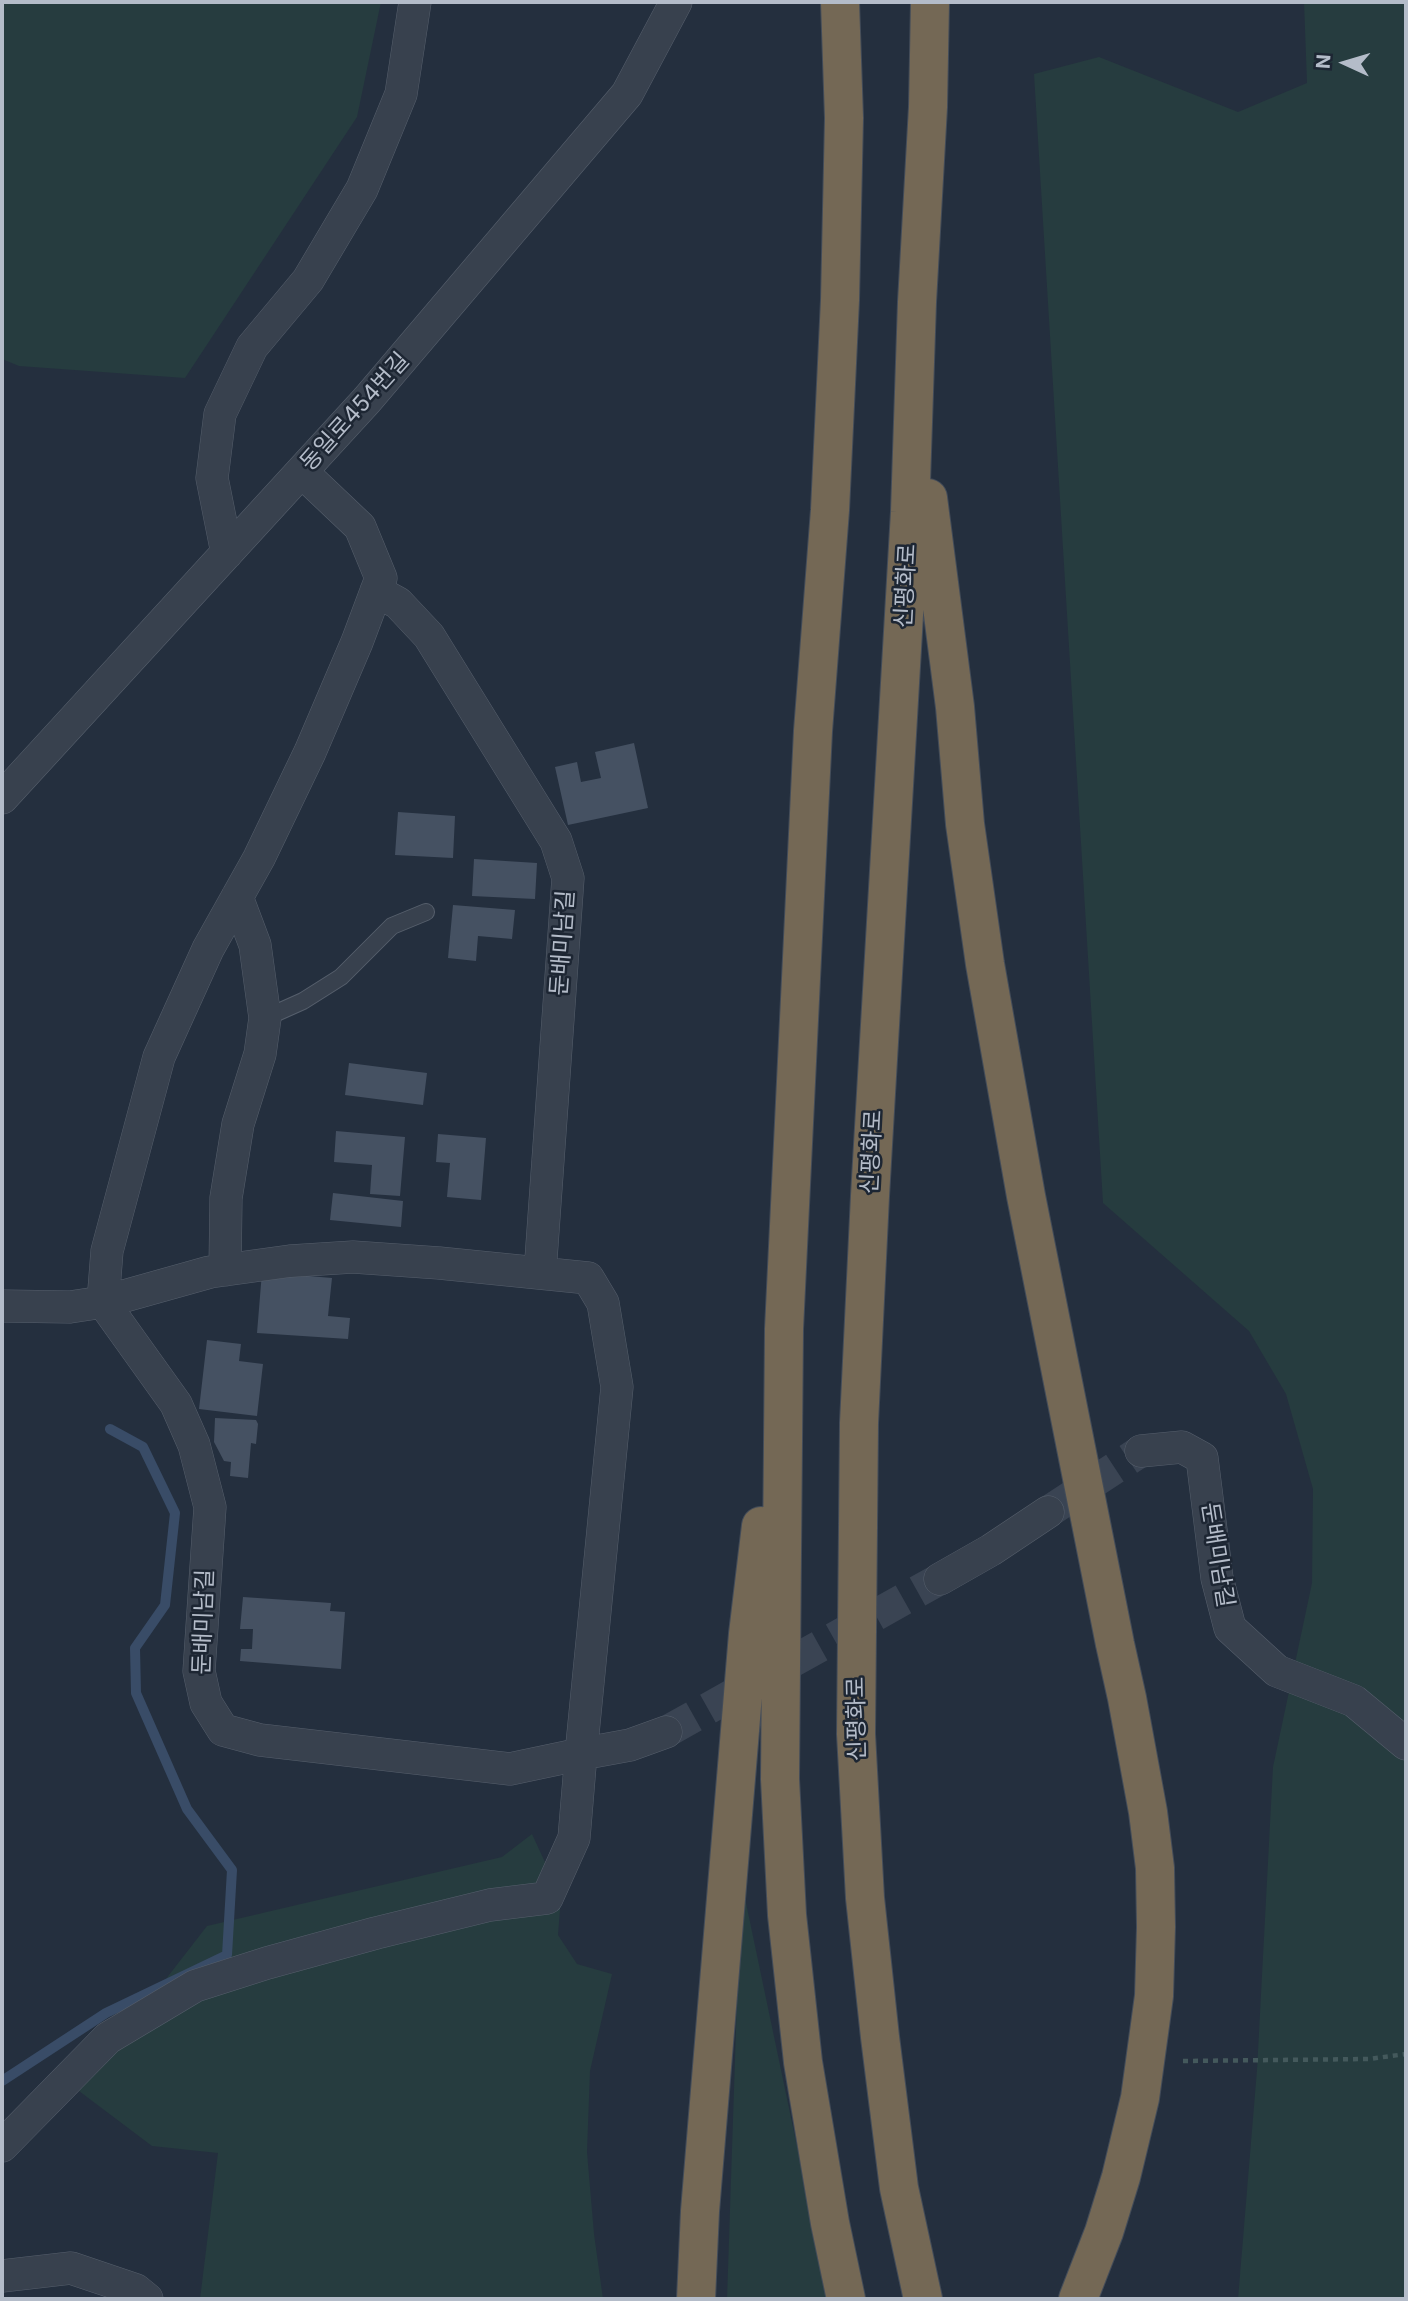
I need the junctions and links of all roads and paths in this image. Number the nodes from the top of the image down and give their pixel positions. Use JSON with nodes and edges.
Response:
{"nodes":[{"id":1,"x":415,"y":2,"type":"edge"},
{"id":2,"x":676,"y":2,"type":"edge"},
{"id":3,"x":840,"y":2,"type":"edge"},
{"id":4,"x":930,"y":2,"type":"edge"},
{"id":5,"x":914,"y":389,"type":"junction"},
{"id":6,"x":302,"y":472,"type":"junction"},
{"id":7,"x":227,"y":553,"type":"junction"},
{"id":8,"x":376,"y":591,"type":"junction"},
{"id":9,"x":2,"y":798,"type":"edge"},
{"id":10,"x":237,"y":897,"type":"junction"},
{"id":11,"x":426,"y":912,"type":"dead end"},
{"id":12,"x":265,"y":1018,"type":"junction"},
{"id":13,"x":225,"y":1270,"type":"junction"},
{"id":14,"x":540,"y":1273,"type":"junction"},
{"id":15,"x":103,"y":1302,"type":"junction"},
{"id":16,"x":2,"y":1306,"type":"edge"},
{"id":17,"x":784,"y":1329,"type":"junction"},
{"id":18,"x":1141,"y":1451,"type":"tunnel mouth"},
{"id":19,"x":1048,"y":1512,"type":"tunnel mouth"},
{"id":20,"x":940,"y":1579,"type":"tunnel mouth"},
{"id":21,"x":666,"y":1732,"type":"tunnel mouth"},
{"id":22,"x":1406,"y":1744,"type":"edge"},
{"id":23,"x":581,"y":1754,"type":"junction"},
{"id":24,"x":1406,"y":2054,"type":"edge"},
{"id":25,"x":1147,"y":2062,"type":"junction"},
{"id":26,"x":2,"y":2146,"type":"edge"},
{"id":27,"x":2,"y":2275,"type":"edge"},
{"id":28,"x":2,"y":2285,"type":"edge"},
{"id":29,"x":147,"y":2299,"type":"edge"},
{"id":30,"x":696,"y":2299,"type":"edge"},
{"id":31,"x":846,"y":2299,"type":"edge"},
{"id":32,"x":923,"y":2299,"type":"edge"},
{"id":33,"x":1078,"y":2299,"type":"edge"}],
"edges":[{"from":1,"to":7,"type":"street"},
{"from":2,"to":6,"type":"street","name":"동일로454번길"},
{"from":3,"to":17,"type":"highway"},
{"from":4,"to":5,"type":"highway","name":"신평화로"},
{"from":5,"to":25,"type":"highway"},
{"from":5,"to":32,"type":"highway","name":"신평화로"},
{"from":6,"to":7,"type":"street","name":"동일로454번길"},
{"from":6,"to":8,"type":"street"},
{"from":7,"to":9,"type":"street","name":"동일로454번길"},
{"from":8,"to":10,"type":"street"},
{"from":8,"to":14,"type":"street","name":"둔배미남길"},
{"from":10,"to":12,"type":"street"},
{"from":10,"to":15,"type":"street"},
{"from":11,"to":12,"type":"lane"},
{"from":12,"to":13,"type":"street"},
{"from":13,"to":14,"type":"street"},
{"from":13,"to":15,"type":"street"},
{"from":14,"to":23,"type":"street"},
{"from":15,"to":16,"type":"street"},
{"from":15,"to":23,"type":"street","name":"둔배미남길"},
{"from":17,"to":30,"type":"highway"},
{"from":17,"to":31,"type":"highway"},
{"from":18,"to":22,"type":"street","name":"둔배미남길"},
{"from":19,"to":20,"type":"street"},
{"from":21,"to":23,"type":"street","name":"둔배미남길"},
{"from":23,"to":26,"type":"street"},
{"from":24,"to":25,"type":"path"},
{"from":25,"to":33,"type":"highway"},
{"from":27,"to":28,"type":"street"},
{"from":27,"to":29,"type":"street"}]}
